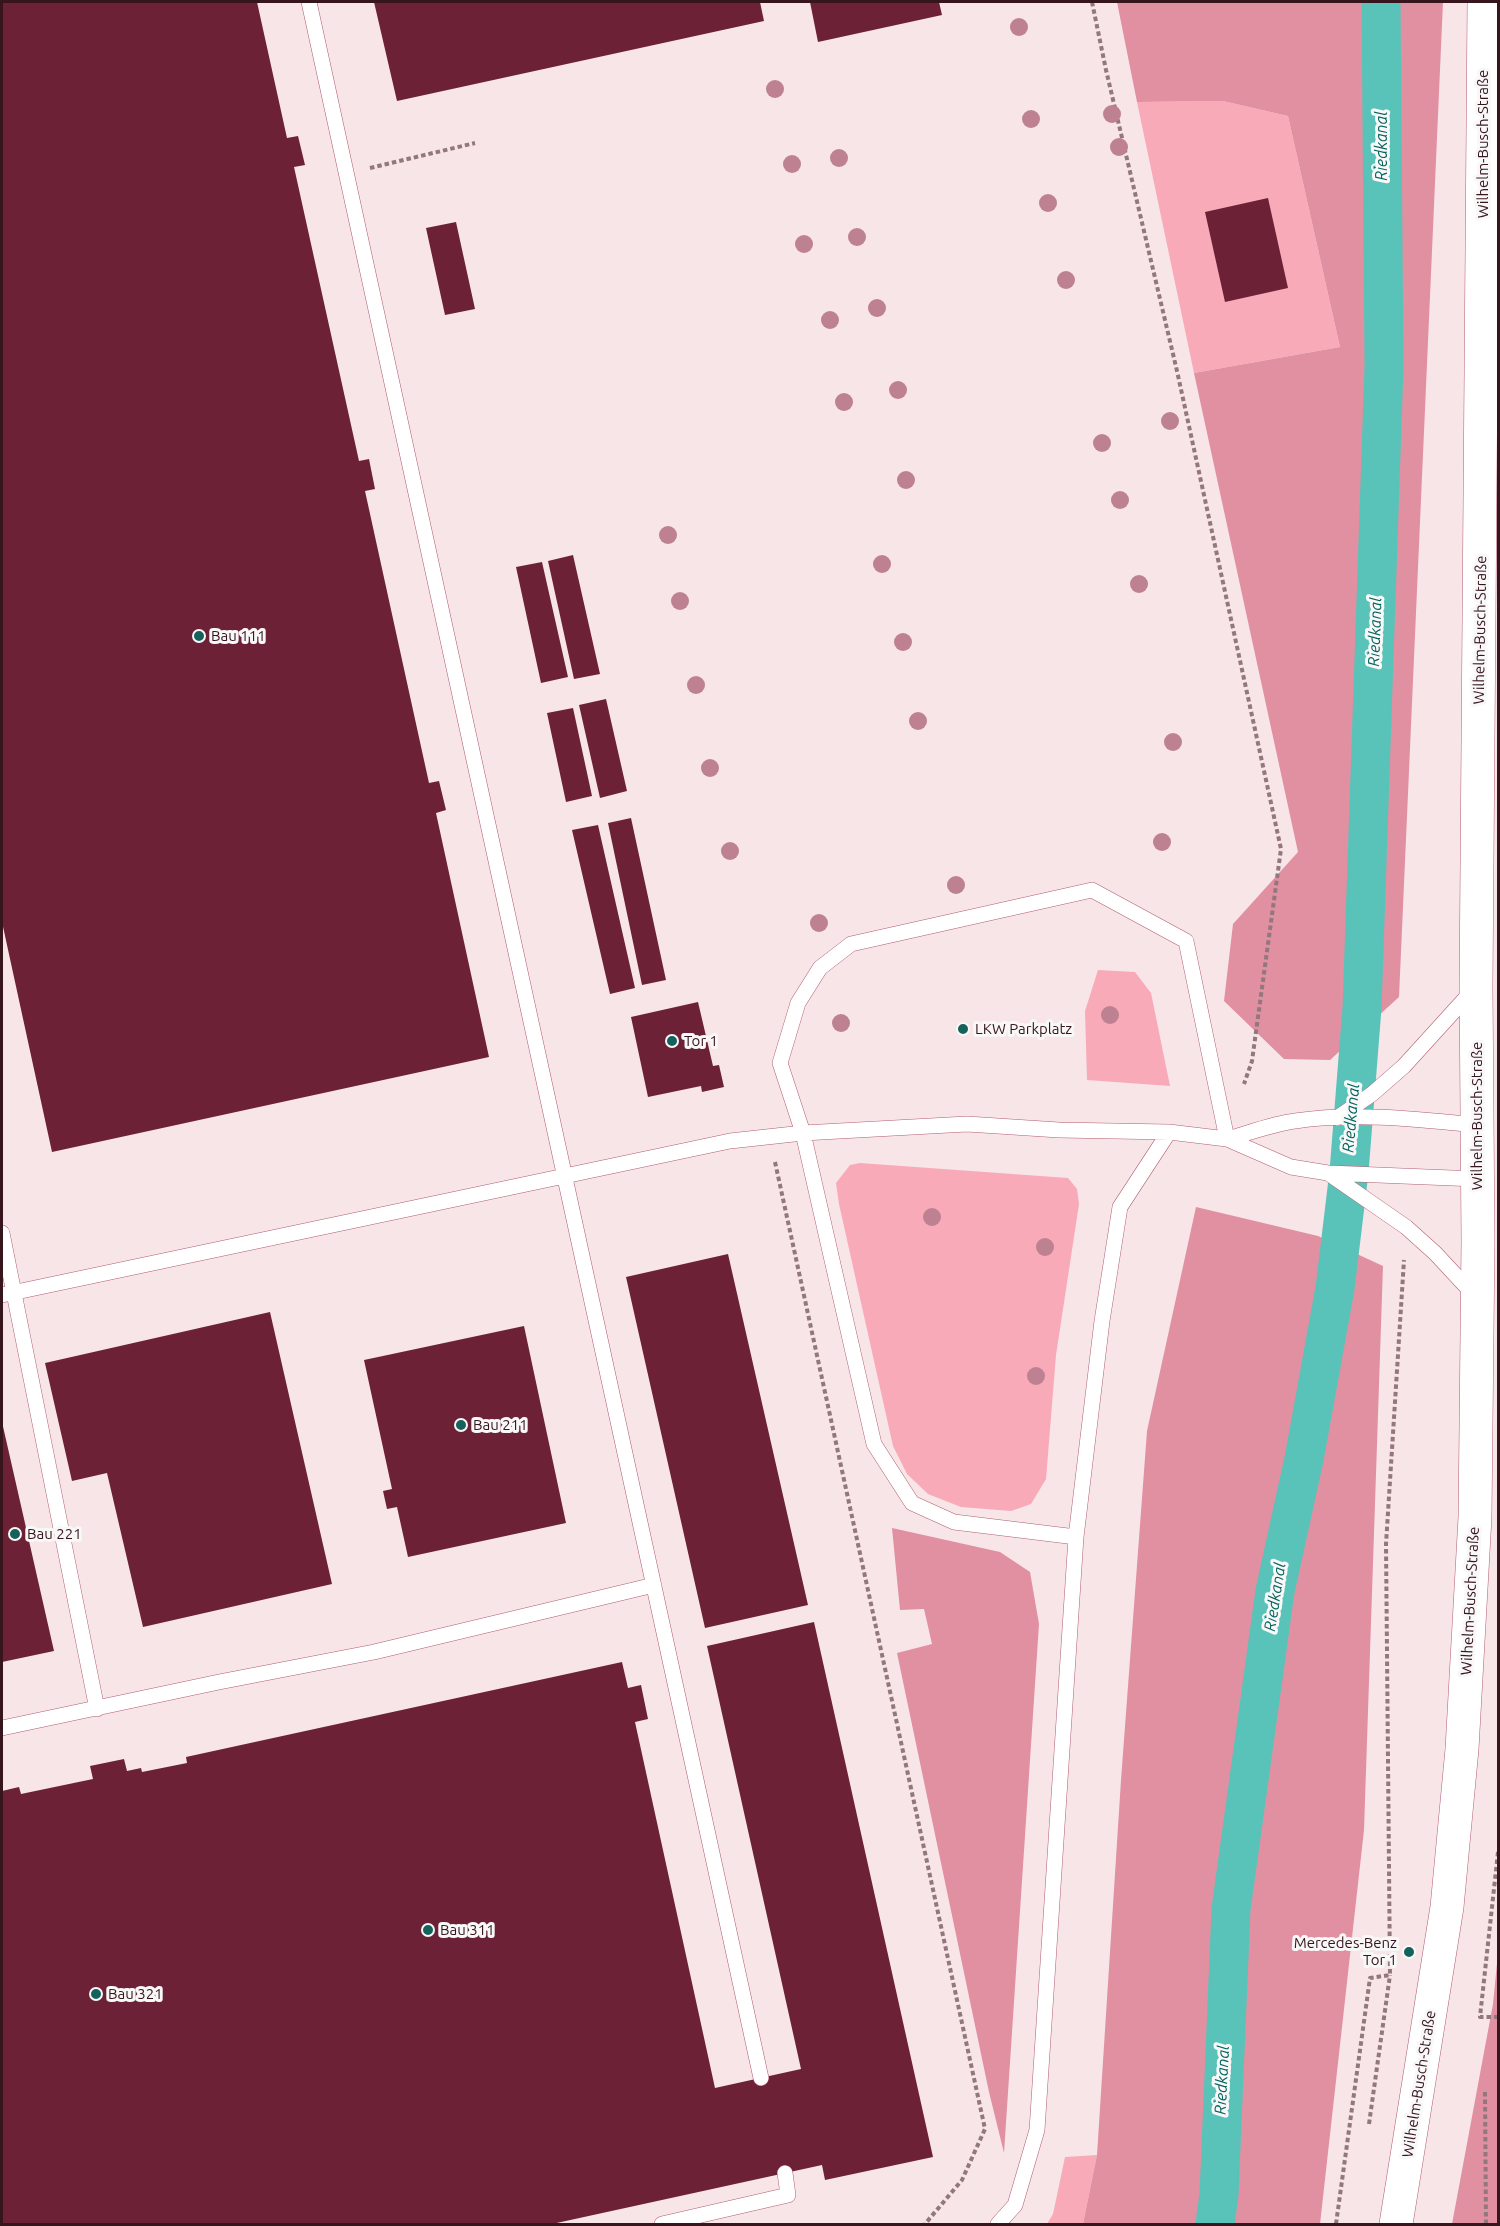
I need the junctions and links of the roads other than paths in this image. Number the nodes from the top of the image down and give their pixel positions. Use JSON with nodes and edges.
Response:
{"nodes":[{"id":1,"x":309,"y":2,"type":"edge"},
{"id":2,"x":1484,"y":2,"type":"edge"},
{"id":3,"x":1476,"y":986,"type":"junction"},
{"id":4,"x":1498,"y":1023,"type":"edge"},
{"id":5,"x":1337,"y":1118,"type":"junction"},
{"id":6,"x":1487,"y":1126,"type":"edge"},
{"id":7,"x":1169,"y":1132,"type":"junction"},
{"id":8,"x":803,"y":1133,"type":"junction"},
{"id":9,"x":1227,"y":1139,"type":"junction"},
{"id":10,"x":1328,"y":1173,"type":"junction"},
{"id":11,"x":564,"y":1176,"type":"junction"},
{"id":12,"x":1488,"y":1181,"type":"edge"},
{"id":13,"x":2,"y":1233,"type":"edge"},
{"id":14,"x":8,"y":1293,"type":"edge"},
{"id":15,"x":1488,"y":1302,"type":"edge"},
{"id":16,"x":1076,"y":1537,"type":"junction"},
{"id":17,"x":654,"y":1585,"type":"junction"},
{"id":18,"x":98,"y":1709,"type":"junction"},
{"id":19,"x":2,"y":1728,"type":"edge"},
{"id":20,"x":761,"y":2078,"type":"dead end"},
{"id":21,"x":785,"y":2174,"type":"dead end"},
{"id":22,"x":662,"y":2224,"type":"edge"},
{"id":23,"x":998,"y":2224,"type":"edge"},
{"id":24,"x":1396,"y":2224,"type":"edge"}],
"edges":[{"from":1,"to":11,"type":"lane"},
{"from":2,"to":3,"type":"main road","name":"Wilhelm-Busch-Straße"},
{"from":3,"to":4,"type":"main road"},
{"from":3,"to":5,"type":"lane"},
{"from":3,"to":6,"type":"main road","name":"Wilhelm-Busch-Straße"},
{"from":5,"to":6,"type":"lane"},
{"from":5,"to":9,"type":"lane"},
{"from":6,"to":12,"type":"main road","name":"Wilhelm-Busch-Straße"},
{"from":7,"to":8,"type":"lane"},
{"from":7,"to":9,"type":"lane"},
{"from":7,"to":16,"type":"lane"},
{"from":8,"to":9,"type":"lane"},
{"from":8,"to":11,"type":"lane"},
{"from":8,"to":16,"type":"lane"},
{"from":9,"to":10,"type":"lane"},
{"from":10,"to":12,"type":"lane"},
{"from":10,"to":15,"type":"lane"},
{"from":11,"to":14,"type":"lane"},
{"from":11,"to":17,"type":"lane"},
{"from":12,"to":15,"type":"main road","name":"Wilhelm-Busch-Straße"},
{"from":13,"to":14,"type":"lane"},
{"from":14,"to":18,"type":"lane"},
{"from":15,"to":24,"type":"main road","name":"Wilhelm-Busch-Straße"},
{"from":16,"to":23,"type":"lane"},
{"from":17,"to":18,"type":"lane"},
{"from":17,"to":20,"type":"lane"},
{"from":18,"to":19,"type":"lane"},
{"from":21,"to":22,"type":"lane"}]}
